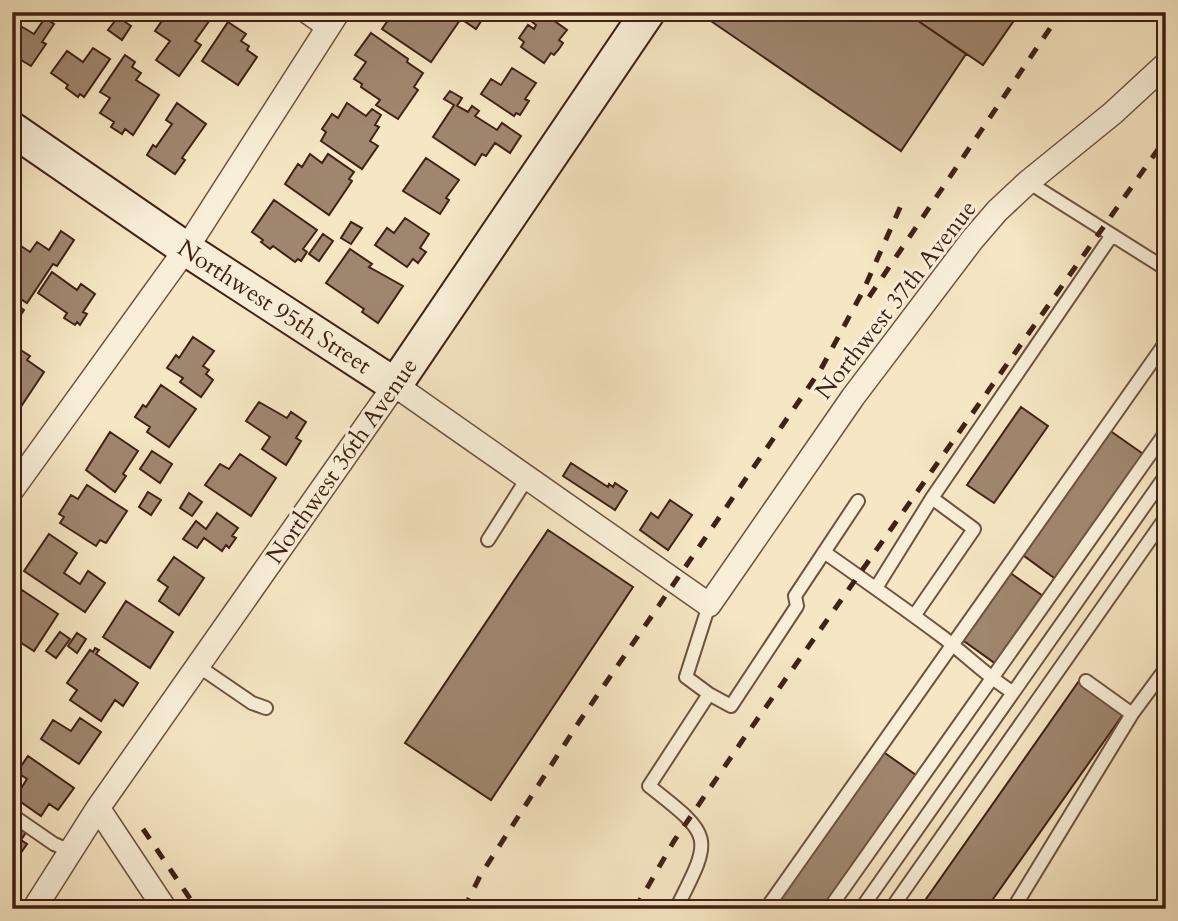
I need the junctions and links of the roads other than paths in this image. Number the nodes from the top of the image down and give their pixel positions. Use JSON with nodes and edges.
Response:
{"nodes":[{"id":1,"x":308,"y":12,"type":"edge"},
{"id":2,"x":648,"y":12,"type":"edge"},
{"id":3,"x":333,"y":19,"type":"edge"},
{"id":4,"x":1166,"y":64,"type":"edge"},
{"id":5,"x":12,"y":129,"type":"edge"},
{"id":6,"x":1028,"y":182,"type":"junction"},
{"id":7,"x":1112,"y":235,"type":"junction"},
{"id":8,"x":186,"y":249,"type":"junction"},
{"id":9,"x":1166,"y":269,"type":"edge"},
{"id":10,"x":1166,"y":342,"type":"edge"},
{"id":11,"x":395,"y":385,"type":"junction"},
{"id":12,"x":1166,"y":432,"type":"edge"},
{"id":13,"x":1166,"y":475,"type":"edge"},
{"id":14,"x":527,"y":477,"type":"junction"},
{"id":15,"x":15,"y":480,"type":"edge"},
{"id":16,"x":932,"y":498,"type":"junction"},
{"id":17,"x":858,"y":501,"type":"dead end"},
{"id":18,"x":1166,"y":517,"type":"edge"},
{"id":19,"x":488,"y":540,"type":"dead end"},
{"id":20,"x":824,"y":552,"type":"junction"},
{"id":21,"x":876,"y":588,"type":"junction"},
{"id":22,"x":709,"y":605,"type":"junction"},
{"id":23,"x":914,"y":616,"type":"junction"},
{"id":24,"x":953,"y":646,"type":"junction"},
{"id":25,"x":198,"y":666,"type":"junction"},
{"id":26,"x":1166,"y":668,"type":"edge"},
{"id":27,"x":990,"y":678,"type":"junction"},
{"id":28,"x":1086,"y":681,"type":"dead end"},
{"id":29,"x":1012,"y":692,"type":"junction"},
{"id":30,"x":709,"y":694,"type":"junction"},
{"id":31,"x":266,"y":708,"type":"dead end"},
{"id":32,"x":1132,"y":714,"type":"junction"},
{"id":33,"x":98,"y":808,"type":"junction"},
{"id":34,"x":12,"y":815,"type":"edge"},
{"id":35,"x":71,"y":851,"type":"junction"},
{"id":36,"x":34,"y":909,"type":"edge"},
{"id":37,"x":165,"y":909,"type":"edge"},
{"id":38,"x":676,"y":909,"type":"edge"},
{"id":39,"x":766,"y":909,"type":"edge"},
{"id":40,"x":829,"y":909,"type":"edge"},
{"id":41,"x":861,"y":909,"type":"edge"},
{"id":42,"x":891,"y":909,"type":"edge"},
{"id":43,"x":1013,"y":909,"type":"edge"}],
"edges":[{"from":1,"to":3,"type":"street"},
{"from":2,"to":11,"type":"street","name":"Northwest 36th Avenue"},
{"from":3,"to":8,"type":"street"},
{"from":4,"to":6,"type":"street","name":"Northwest 37th Avenue"},
{"from":5,"to":8,"type":"street","name":"Northwest 95th Street"},
{"from":6,"to":7,"type":"lane"},
{"from":6,"to":22,"type":"street","name":"Northwest 37th Avenue"},
{"from":7,"to":9,"type":"lane"},
{"from":7,"to":16,"type":"lane"},
{"from":8,"to":11,"type":"street","name":"Northwest 95th Street"},
{"from":8,"to":15,"type":"street"},
{"from":10,"to":24,"type":"lane"},
{"from":11,"to":14,"type":"street","name":"Northwest 95th Street"},
{"from":11,"to":25,"type":"street","name":"Northwest 36th Avenue"},
{"from":12,"to":27,"type":"lane"},
{"from":13,"to":29,"type":"lane"},
{"from":14,"to":19,"type":"lane"},
{"from":14,"to":22,"type":"street","name":"Northwest 95th Street"},
{"from":16,"to":21,"type":"lane"},
{"from":16,"to":23,"type":"lane"},
{"from":17,"to":20,"type":"lane"},
{"from":18,"to":42,"type":"lane"},
{"from":20,"to":21,"type":"lane"},
{"from":20,"to":30,"type":"lane"},
{"from":21,"to":23,"type":"lane"},
{"from":22,"to":30,"type":"lane"},
{"from":23,"to":24,"type":"lane"},
{"from":24,"to":27,"type":"lane"},
{"from":24,"to":39,"type":"lane"},
{"from":25,"to":31,"type":"lane"},
{"from":25,"to":33,"type":"street","name":"Northwest 36th Avenue"},
{"from":26,"to":32,"type":"lane"},
{"from":27,"to":29,"type":"lane"},
{"from":27,"to":40,"type":"lane"},
{"from":28,"to":32,"type":"lane"},
{"from":29,"to":41,"type":"lane"},
{"from":30,"to":38,"type":"lane"},
{"from":32,"to":43,"type":"lane"},
{"from":33,"to":35,"type":"street","name":"Northwest 36th Avenue"},
{"from":33,"to":37,"type":"street"},
{"from":34,"to":35,"type":"lane"},
{"from":35,"to":36,"type":"street","name":"Northwest 36th Avenue"}]}
